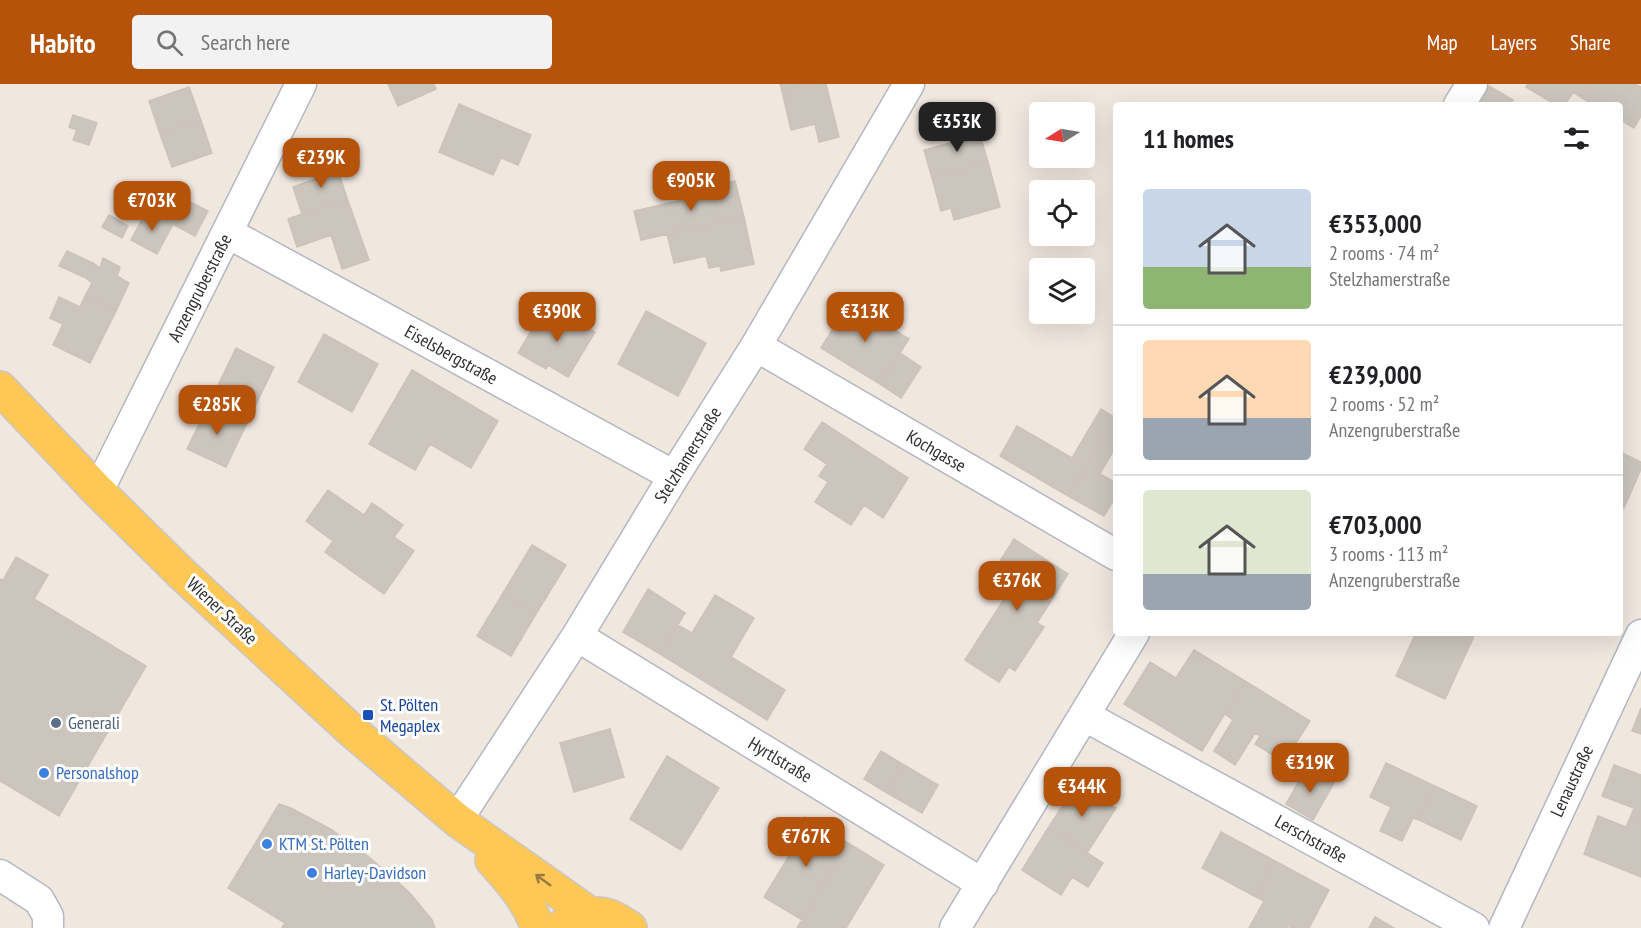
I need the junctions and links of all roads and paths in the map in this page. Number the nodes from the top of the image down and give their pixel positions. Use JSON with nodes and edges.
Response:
{"nodes":[{"id":1,"x":301,"y":84,"type":"edge"},
{"id":2,"x":909,"y":84,"type":"edge"},
{"id":3,"x":1472,"y":84,"type":"edge"},
{"id":4,"x":1461,"y":102,"type":"edge"},
{"id":5,"x":228,"y":234,"type":"junction"},
{"id":6,"x":756,"y":346,"type":"junction"},
{"id":7,"x":0,"y":388,"type":"edge"},
{"id":8,"x":674,"y":476,"type":"junction"},
{"id":9,"x":98,"y":491,"type":"junction"},
{"id":10,"x":1113,"y":553,"type":"edge"},
{"id":11,"x":1641,"y":635,"type":"edge"},
{"id":12,"x":577,"y":636,"type":"junction"},
{"id":13,"x":1132,"y":636,"type":"edge"},
{"id":14,"x":1085,"y":716,"type":"junction"},
{"id":15,"x":457,"y":820,"type":"junction"},
{"id":16,"x":0,"y":875,"type":"edge"},
{"id":17,"x":983,"y":884,"type":"junction"},
{"id":18,"x":590,"y":914,"type":"junction"},
{"id":19,"x":48,"y":928,"type":"edge"},
{"id":20,"x":538,"y":928,"type":"edge"},
{"id":21,"x":559,"y":928,"type":"edge"},
{"id":22,"x":630,"y":928,"type":"edge"},
{"id":23,"x":955,"y":928,"type":"edge"},
{"id":24,"x":1474,"y":928,"type":"edge"},
{"id":25,"x":1504,"y":928,"type":"edge"}],
"edges":[{"from":1,"to":5,"type":"street","name":"Anzengruberstraße"},
{"from":2,"to":6,"type":"street","name":"Stelzhamerstraße"},
{"from":3,"to":4,"type":"street"},
{"from":5,"to":8,"type":"street","name":"Eiselsbergstraße"},
{"from":5,"to":9,"type":"street","name":"Anzengruberstraße"},
{"from":6,"to":8,"type":"street","name":"Stelzhamerstraße"},
{"from":6,"to":10,"type":"street","name":"Kochgasse"},
{"from":7,"to":9,"type":"main road","name":"Wiener Straße"},
{"from":8,"to":12,"type":"street","name":"Stelzhamerstraße"},
{"from":9,"to":15,"type":"main road","name":"Wiener Straße"},
{"from":11,"to":25,"type":"street","name":"Lenaustraße"},
{"from":12,"to":15,"type":"street","name":"Stelzhamerstraße"},
{"from":12,"to":17,"type":"street","name":"Hyrtlstraße"},
{"from":13,"to":14,"type":"street"},
{"from":14,"to":17,"type":"street"},
{"from":14,"to":24,"type":"street","name":"Lerschstraße"},
{"from":18,"to":15,"type":"main road","name":"Wiener Straße","one_way":true},
{"from":15,"to":20,"type":"main road","name":"Wiener Straße"},
{"from":16,"to":19,"type":"street"},
{"from":17,"to":23,"type":"street"},
{"from":18,"to":21,"type":"main road"},
{"from":18,"to":22,"type":"main road"}]}
